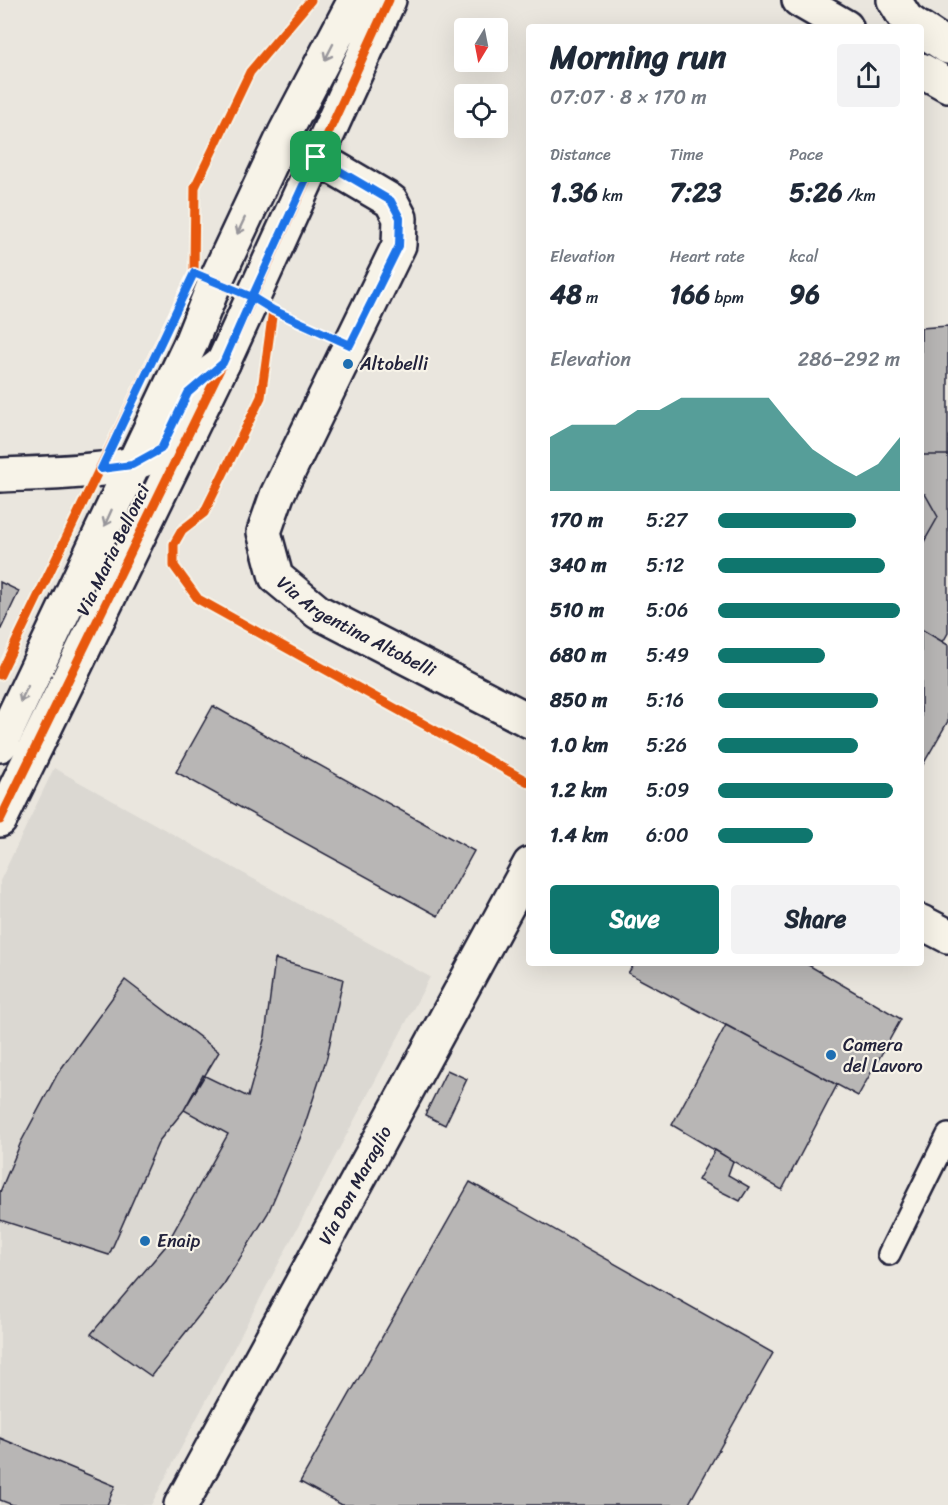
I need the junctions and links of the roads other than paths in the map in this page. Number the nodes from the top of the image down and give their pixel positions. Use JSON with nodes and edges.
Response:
{"nodes":[{"id":1,"x":355,"y":0,"type":"edge"},
{"id":2,"x":389,"y":0,"type":"edge"},
{"id":3,"x":799,"y":0,"type":"edge"},
{"id":4,"x":894,"y":0,"type":"edge"},
{"id":5,"x":841,"y":24,"type":"edge"},
{"id":6,"x":912,"y":24,"type":"edge"},
{"id":7,"x":924,"y":31,"type":"edge"},
{"id":8,"x":948,"y":47,"type":"edge"},
{"id":9,"x":924,"y":72,"type":"edge"},
{"id":10,"x":948,"y":86,"type":"edge"},
{"id":11,"x":316,"y":157,"type":"junction"},
{"id":12,"x":223,"y":363,"type":"junction"},
{"id":13,"x":132,"y":465,"type":"junction"},
{"id":14,"x":0,"y":475,"type":"edge"},
{"id":15,"x":526,"y":719,"type":"edge"},
{"id":16,"x":0,"y":745,"type":"edge"},
{"id":17,"x":0,"y":820,"type":"edge"},
{"id":18,"x":526,"y":871,"type":"edge"},
{"id":19,"x":924,"y":924,"type":"edge"},
{"id":20,"x":948,"y":936,"type":"edge"},
{"id":21,"x":948,"y":1135,"type":"edge"},
{"id":22,"x":889,"y":1254,"type":"dead end"},
{"id":23,"x":181,"y":1505,"type":"edge"}],
"edges":[{"from":1,"to":13,"type":"street","name":"Via Maria Bellonci","one_way":true},
{"from":2,"to":11,"type":"street","name":"Via Maria Bellonci"},
{"from":3,"to":5,"type":"street"},
{"from":4,"to":6,"type":"street"},
{"from":7,"to":8,"type":"street"},
{"from":9,"to":10,"type":"street"},
{"from":11,"to":12,"type":"street","name":"Via Maria Bellonci"},
{"from":11,"to":15,"type":"street","name":"Via Argentina Altobelli"},
{"from":12,"to":13,"type":"street"},
{"from":12,"to":17,"type":"street","name":"Via Maria Bellonci"},
{"from":13,"to":14,"type":"street"},
{"from":13,"to":16,"type":"street","name":"Via Maria Bellonci","one_way":true},
{"from":18,"to":23,"type":"street","name":"Via Don Maraglio"},
{"from":19,"to":20,"type":"street"},
{"from":21,"to":22,"type":"lane"}]}
